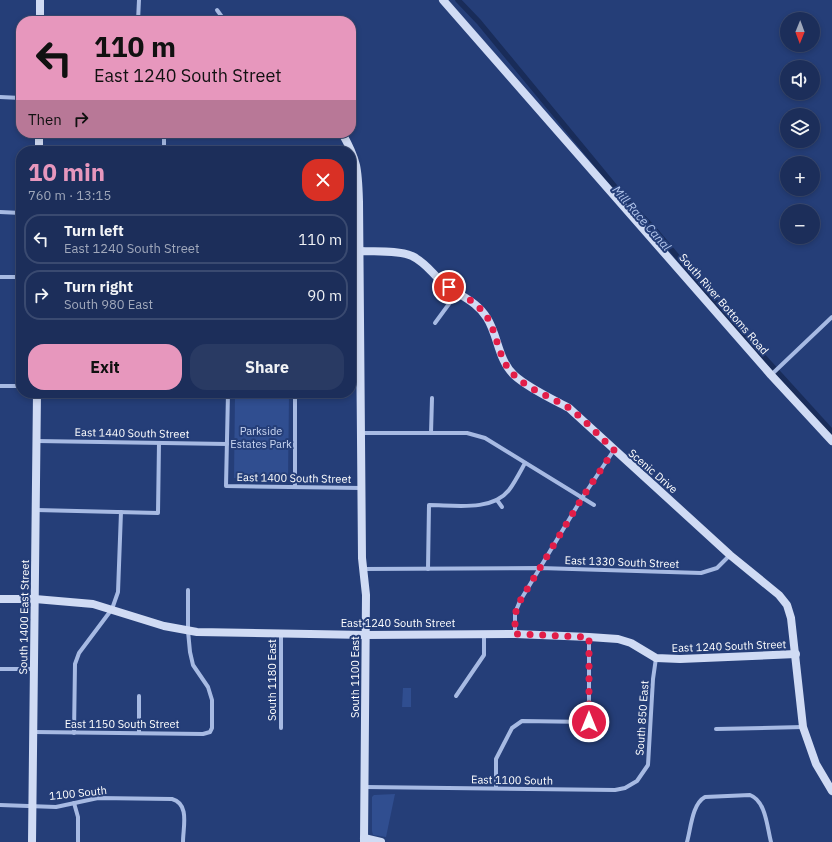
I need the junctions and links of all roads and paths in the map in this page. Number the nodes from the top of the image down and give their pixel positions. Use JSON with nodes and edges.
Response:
{"nodes":[{"id":1,"x":40,"y":0,"type":"edge"},
{"id":2,"x":139,"y":0,"type":"edge"},
{"id":3,"x":443,"y":0,"type":"edge"},
{"id":4,"x":217,"y":10,"type":"dead end"},
{"id":5,"x":40,"y":16,"type":"edge"},
{"id":6,"x":138,"y":16,"type":"edge"},
{"id":7,"x":221,"y":16,"type":"edge"},
{"id":8,"x":0,"y":97,"type":"edge"},
{"id":9,"x":16,"y":98,"type":"edge"},
{"id":10,"x":356,"y":162,"type":"edge"},
{"id":11,"x":356,"y":191,"type":"edge"},
{"id":12,"x":0,"y":212,"type":"edge"},
{"id":13,"x":356,"y":212,"type":"edge"},
{"id":14,"x":16,"y":213,"type":"edge"},
{"id":15,"x":360,"y":251,"type":"junction"},
{"id":16,"x":0,"y":277,"type":"edge"},
{"id":17,"x":16,"y":277,"type":"edge"},
{"id":18,"x":457,"y":292,"type":"junction"},
{"id":19,"x":832,"y":317,"type":"edge"},
{"id":20,"x":435,"y":322,"type":"dead end"},
{"id":21,"x":772,"y":374,"type":"junction"},
{"id":22,"x":0,"y":386,"type":"edge"},
{"id":23,"x":16,"y":386,"type":"edge"},
{"id":24,"x":37,"y":398,"type":"edge"},
{"id":25,"x":228,"y":398,"type":"edge"},
{"id":26,"x":295,"y":398,"type":"edge"},
{"id":27,"x":432,"y":398,"type":"dead end"},
{"id":28,"x":362,"y":433,"type":"junction"},
{"id":29,"x":431,"y":433,"type":"junction"},
{"id":30,"x":37,"y":441,"type":"junction"},
{"id":31,"x":832,"y":441,"type":"edge"},
{"id":32,"x":159,"y":443,"type":"junction"},
{"id":33,"x":227,"y":444,"type":"junction"},
{"id":34,"x":614,"y":450,"type":"junction"},
{"id":35,"x":525,"y":463,"type":"junction"},
{"id":36,"x":294,"y":487,"type":"junction"},
{"id":37,"x":362,"y":488,"type":"junction"},
{"id":38,"x":582,"y":498,"type":"junction"},
{"id":39,"x":497,"y":500,"type":"junction"},
{"id":40,"x":594,"y":505,"type":"dead end"},
{"id":41,"x":502,"y":507,"type":"dead end"},
{"id":42,"x":36,"y":510,"type":"junction"},
{"id":43,"x":121,"y":512,"type":"junction"},
{"id":44,"x":730,"y":554,"type":"junction"},
{"id":45,"x":540,"y":568,"type":"junction"},
{"id":46,"x":363,"y":569,"type":"junction"},
{"id":47,"x":428,"y":569,"type":"junction"},
{"id":48,"x":188,"y":590,"type":"dead end"},
{"id":49,"x":0,"y":599,"type":"edge"},
{"id":50,"x":35,"y":599,"type":"junction"},
{"id":51,"x":112,"y":609,"type":"junction"},
{"id":52,"x":188,"y":631,"type":"junction"},
{"id":53,"x":282,"y":632,"type":"junction"},
{"id":54,"x":515,"y":634,"type":"junction"},
{"id":55,"x":366,"y":635,"type":"junction"},
{"id":56,"x":484,"y":635,"type":"junction"},
{"id":57,"x":589,"y":637,"type":"junction"},
{"id":58,"x":796,"y":654,"type":"junction"},
{"id":59,"x":656,"y":658,"type":"junction"},
{"id":60,"x":0,"y":669,"type":"edge"},
{"id":61,"x":34,"y":669,"type":"junction"},
{"id":62,"x":139,"y":696,"type":"dead end"},
{"id":63,"x":456,"y":696,"type":"dead end"},
{"id":64,"x":803,"y":726,"type":"junction"},
{"id":65,"x":281,"y":728,"type":"dead end"},
{"id":66,"x":716,"y":729,"type":"dead end"},
{"id":67,"x":34,"y":732,"type":"junction"},
{"id":68,"x":74,"y":733,"type":"junction"},
{"id":69,"x":139,"y":733,"type":"junction"},
{"id":70,"x":640,"y":778,"type":"joint"},
{"id":71,"x":366,"y":787,"type":"junction"},
{"id":72,"x":496,"y":788,"type":"junction"},
{"id":73,"x":832,"y":791,"type":"edge"},
{"id":74,"x":74,"y":803,"type":"junction"},
{"id":75,"x":0,"y":805,"type":"edge"},
{"id":76,"x":33,"y":806,"type":"junction"},
{"id":77,"x":364,"y":840,"type":"edge"},
{"id":78,"x":32,"y":842,"type":"edge"},
{"id":79,"x":78,"y":842,"type":"edge"},
{"id":80,"x":183,"y":842,"type":"edge"},
{"id":81,"x":381,"y":842,"type":"edge"},
{"id":82,"x":687,"y":842,"type":"edge"},
{"id":83,"x":771,"y":842,"type":"edge"}],
"edges":[{"from":1,"to":5,"type":"street"},
{"from":2,"to":6,"type":"street"},
{"from":3,"to":21,"type":"street","name":"South River Bottoms Road"},
{"from":4,"to":7,"type":"street"},
{"from":8,"to":9,"type":"street"},
{"from":10,"to":11,"type":"street","name":"South 1100 East"},
{"from":12,"to":14,"type":"street"},
{"from":13,"to":15,"type":"street","name":"South 1100 East"},
{"from":15,"to":18,"type":"street","name":"Scenic Drive"},
{"from":15,"to":28,"type":"street","name":"South 1100 East"},
{"from":16,"to":17,"type":"street"},
{"from":18,"to":20,"type":"street"},
{"from":18,"to":34,"type":"street","name":"Scenic Drive"},
{"from":19,"to":21,"type":"street"},
{"from":21,"to":31,"type":"street","name":"South River Bottoms Road"},
{"from":22,"to":23,"type":"street"},
{"from":24,"to":30,"type":"street","name":"South 1400 East Street"},
{"from":25,"to":33,"type":"street"},
{"from":26,"to":36,"type":"street"},
{"from":27,"to":29,"type":"street"},
{"from":28,"to":29,"type":"street"},
{"from":28,"to":37,"type":"street","name":"South 1100 East"},
{"from":29,"to":35,"type":"street"},
{"from":30,"to":32,"type":"street","name":"East 1440 South Street"},
{"from":30,"to":42,"type":"street","name":"South 1400 East Street"},
{"from":32,"to":33,"type":"street","name":"East 1440 South Street"},
{"from":32,"to":43,"type":"street"},
{"from":33,"to":36,"type":"street","name":"East 1400 South Street"},
{"from":34,"to":38,"type":"street"},
{"from":34,"to":44,"type":"street","name":"Scenic Drive"},
{"from":35,"to":38,"type":"street"},
{"from":35,"to":39,"type":"street"},
{"from":36,"to":37,"type":"street","name":"East 1400 South Street"},
{"from":37,"to":46,"type":"street","name":"South 1100 East"},
{"from":38,"to":40,"type":"street"},
{"from":38,"to":45,"type":"street"},
{"from":39,"to":41,"type":"street"},
{"from":39,"to":47,"type":"street"},
{"from":42,"to":43,"type":"street"},
{"from":42,"to":50,"type":"street","name":"South 1400 East Street"},
{"from":43,"to":51,"type":"street"},
{"from":44,"to":45,"type":"street","name":"East 1330 South Street"},
{"from":44,"to":58,"type":"street","name":"Scenic Drive"},
{"from":45,"to":47,"type":"street","name":"East 1330 South Street"},
{"from":45,"to":54,"type":"street"},
{"from":46,"to":47,"type":"street","name":"East 1330 South Street"},
{"from":46,"to":55,"type":"street","name":"South 1100 East"},
{"from":48,"to":52,"type":"street"},
{"from":49,"to":50,"type":"street","name":"East 1240 South Street"},
{"from":50,"to":51,"type":"street","name":"East 1240 South Street"},
{"from":50,"to":61,"type":"street","name":"South 1400 East Street"},
{"from":51,"to":52,"type":"street","name":"East 1240 South Street"},
{"from":51,"to":68,"type":"street"},
{"from":52,"to":53,"type":"street","name":"East 1240 South Street"},
{"from":52,"to":69,"type":"street","name":"East 1150 South Street"},
{"from":53,"to":55,"type":"street","name":"East 1240 South Street"},
{"from":53,"to":65,"type":"street","name":"South 1180 East"},
{"from":54,"to":56,"type":"street","name":"East 1240 South Street"},
{"from":54,"to":57,"type":"street","name":"East 1240 South Street"},
{"from":55,"to":56,"type":"street","name":"East 1240 South Street"},
{"from":55,"to":71,"type":"street","name":"South 1100 East"},
{"from":56,"to":63,"type":"street"},
{"from":57,"to":59,"type":"street","name":"East 1240 South Street"},
{"from":57,"to":72,"type":"street"},
{"from":58,"to":59,"type":"street","name":"East 1240 South Street"},
{"from":58,"to":64,"type":"street","name":"Scenic Drive"},
{"from":59,"to":70,"type":"street","name":"South 850 East"},
{"from":60,"to":61,"type":"street"},
{"from":61,"to":67,"type":"street","name":"South 1400 East Street"},
{"from":62,"to":69,"type":"street"},
{"from":64,"to":66,"type":"street"},
{"from":64,"to":73,"type":"street","name":"Scenic Drive"},
{"from":67,"to":68,"type":"street","name":"East 1150 South Street"},
{"from":67,"to":76,"type":"street","name":"South 1400 East Street"},
{"from":68,"to":69,"type":"street","name":"East 1150 South Street"},
{"from":70,"to":72,"type":"street","name":"East 1100 South"},
{"from":71,"to":72,"type":"street","name":"East 1100 South"},
{"from":71,"to":77,"type":"street","name":"South 1100 East"},
{"from":74,"to":76,"type":"street","name":"1100 South"},
{"from":74,"to":79,"type":"street"},
{"from":74,"to":80,"type":"street","name":"1100 South"},
{"from":75,"to":76,"type":"street","name":"1100 South"},
{"from":76,"to":78,"type":"street","name":"South 1400 East Street"},
{"from":77,"to":81,"type":"street"},
{"from":82,"to":83,"type":"street"}]}
